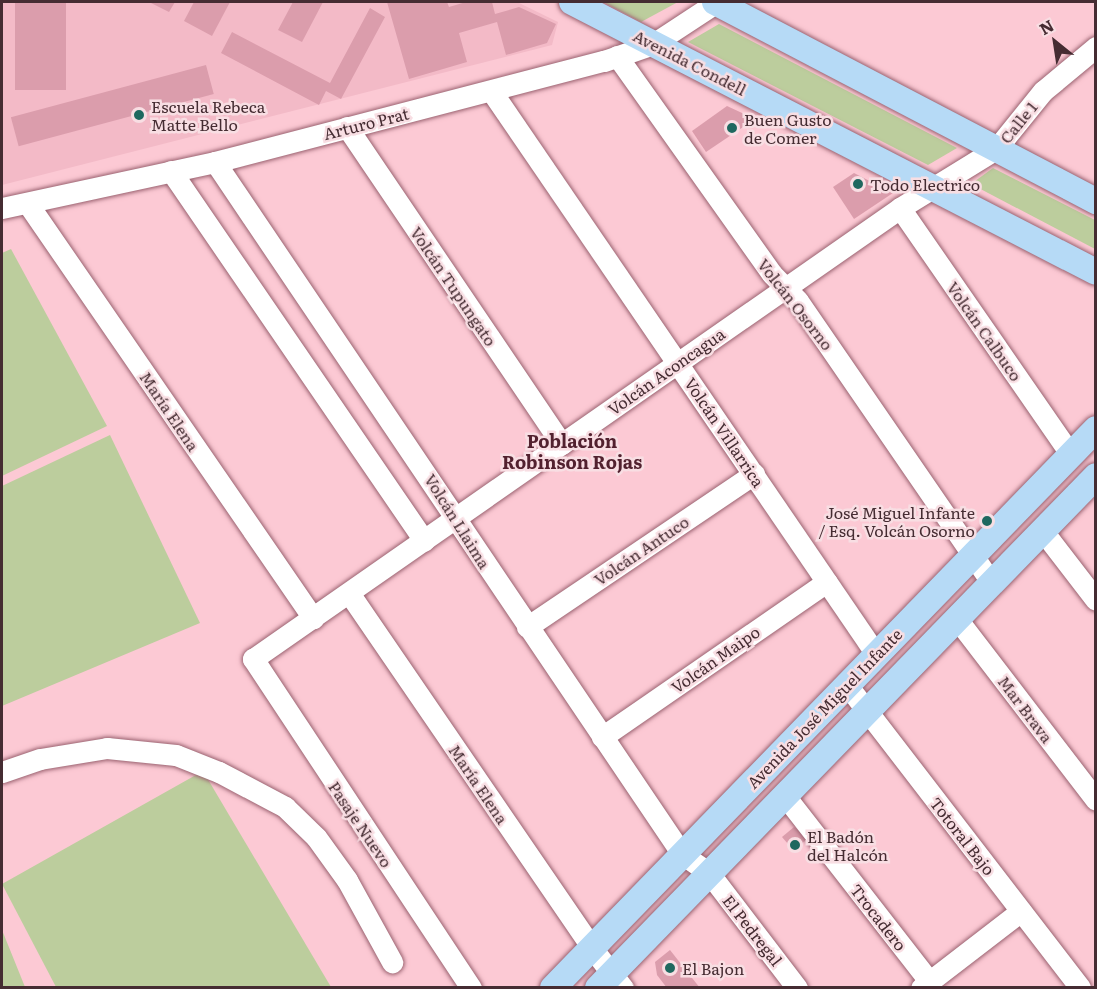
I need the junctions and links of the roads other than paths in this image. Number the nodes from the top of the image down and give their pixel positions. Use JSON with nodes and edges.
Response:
{"nodes":[{"id":1,"x":572,"y":2,"type":"edge"},
{"id":2,"x":716,"y":2,"type":"edge"},
{"id":3,"x":653,"y":44,"type":"junction"},
{"id":4,"x":1095,"y":47,"type":"edge"},
{"id":5,"x":617,"y":57,"type":"junction"},
{"id":6,"x":492,"y":92,"type":"junction"},
{"id":7,"x":347,"y":127,"type":"junction"},
{"id":8,"x":996,"y":149,"type":"junction"},
{"id":9,"x":215,"y":162,"type":"junction"},
{"id":10,"x":171,"y":171,"type":"junction"},
{"id":11,"x":931,"y":187,"type":"junction"},
{"id":12,"x":1095,"y":201,"type":"edge"},
{"id":13,"x":28,"y":204,"type":"junction"},
{"id":14,"x":2,"y":208,"type":"edge"},
{"id":15,"x":900,"y":208,"type":"junction"},
{"id":16,"x":1095,"y":272,"type":"edge"},
{"id":17,"x":785,"y":288,"type":"junction"},
{"id":18,"x":678,"y":363,"type":"junction"},
{"id":19,"x":1095,"y":429,"type":"edge"},
{"id":20,"x":562,"y":444,"type":"junction"},
{"id":21,"x":1071,"y":455,"type":"junction"},
{"id":22,"x":754,"y":474,"type":"junction"},
{"id":23,"x":1095,"y":476,"type":"edge"},
{"id":24,"x":456,"y":518,"type":"junction"},
{"id":25,"x":1042,"y":530,"type":"junction"},
{"id":26,"x":424,"y":541,"type":"junction"},
{"id":27,"x":973,"y":555,"type":"junction"},
{"id":28,"x":827,"y":582,"type":"junction"},
{"id":29,"x":992,"y":583,"type":"junction"},
{"id":30,"x":349,"y":593,"type":"junction"},
{"id":31,"x":1095,"y":600,"type":"edge"},
{"id":32,"x":313,"y":618,"type":"junction"},
{"id":33,"x":957,"y":619,"type":"junction"},
{"id":34,"x":527,"y":627,"type":"junction"},
{"id":35,"x":876,"y":654,"type":"junction"},
{"id":36,"x":253,"y":659,"type":"joint"},
{"id":37,"x":847,"y":685,"type":"junction"},
{"id":38,"x":867,"y":711,"type":"junction"},
{"id":39,"x":602,"y":737,"type":"junction"},
{"id":40,"x":2,"y":772,"type":"edge"},
{"id":41,"x":785,"y":796,"type":"junction"},
{"id":42,"x":1095,"y":800,"type":"edge"},
{"id":43,"x":682,"y":854,"type":"junction"},
{"id":44,"x":709,"y":873,"type":"junction"},
{"id":45,"x":1021,"y":911,"type":"junction"},
{"id":46,"x":592,"y":948,"type":"junction"},
{"id":47,"x":392,"y":962,"type":"dead end"},
{"id":48,"x":611,"y":983,"type":"edge"},
{"id":49,"x":925,"y":984,"type":"edge"},
{"id":50,"x":471,"y":987,"type":"edge"},
{"id":51,"x":553,"y":987,"type":"edge"},
{"id":52,"x":797,"y":987,"type":"edge"},
{"id":53,"x":1080,"y":987,"type":"edge"}],
"edges":[{"from":1,"to":3,"type":"main road","name":"Avenida Condell"},
{"from":2,"to":3,"type":"street","name":"Arturo Prat"},
{"from":2,"to":8,"type":"main road"},
{"from":3,"to":5,"type":"street","name":"Arturo Prat"},
{"from":3,"to":11,"type":"main road","name":"Avenida Condell"},
{"from":4,"to":8,"type":"street","name":"Calle 1"},
{"from":5,"to":6,"type":"street","name":"Arturo Prat"},
{"from":5,"to":17,"type":"street","name":"Volcán Osorno"},
{"from":6,"to":7,"type":"street","name":"Arturo Prat"},
{"from":6,"to":18,"type":"street","name":"Volcán Villarrica"},
{"from":7,"to":9,"type":"street","name":"Arturo Prat"},
{"from":7,"to":20,"type":"street","name":"Volcán Tupungato"},
{"from":8,"to":11,"type":"street","name":"Calle 1"},
{"from":8,"to":12,"type":"main road"},
{"from":9,"to":10,"type":"street","name":"Arturo Prat"},
{"from":9,"to":24,"type":"street","name":"Volcán Llaima"},
{"from":10,"to":13,"type":"street","name":"Arturo Prat"},
{"from":10,"to":26,"type":"street"},
{"from":11,"to":15,"type":"street","name":"Volcán Aconcagua"},
{"from":11,"to":16,"type":"main road","name":"Avenida Condell"},
{"from":13,"to":14,"type":"street","name":"Arturo Prat"},
{"from":13,"to":32,"type":"street","name":"María Elena"},
{"from":15,"to":17,"type":"street","name":"Volcán Aconcagua"},
{"from":15,"to":21,"type":"street","name":"Volcán Calbuco"},
{"from":17,"to":18,"type":"street","name":"Volcán Aconcagua"},
{"from":17,"to":27,"type":"street","name":"Volcán Osorno"},
{"from":18,"to":20,"type":"street","name":"Volcán Aconcagua"},
{"from":18,"to":22,"type":"street","name":"Volcán Villarrica"},
{"from":19,"to":21,"type":"main road","name":"Avenida José Miguel Infante"},
{"from":20,"to":24,"type":"street","name":"Volcán Aconcagua"},
{"from":21,"to":27,"type":"main road","name":"Avenida José Miguel Infante"},
{"from":22,"to":28,"type":"street","name":"Volcán Villarrica"},
{"from":22,"to":34,"type":"street","name":"Volcán Antuco"},
{"from":23,"to":25,"type":"main road","name":"Avenida José Miguel Infante"},
{"from":24,"to":26,"type":"street","name":"Volcán Aconcagua"},
{"from":24,"to":34,"type":"street","name":"Volcán Llaima"},
{"from":25,"to":29,"type":"main road","name":"Avenida José Miguel Infante"},
{"from":25,"to":31,"type":"street"},
{"from":26,"to":30,"type":"street","name":"Volcán Aconcagua"},
{"from":27,"to":29,"type":"street","name":"Volcán Osorno"},
{"from":27,"to":35,"type":"main road","name":"Avenida José Miguel Infante"},
{"from":28,"to":35,"type":"street","name":"Volcán Villarrica"},
{"from":28,"to":39,"type":"street","name":"Volcán Maipo"},
{"from":29,"to":33,"type":"main road","name":"Avenida José Miguel Infante"},
{"from":30,"to":32,"type":"street","name":"Volcán Aconcagua"},
{"from":30,"to":46,"type":"street","name":"María Elena"},
{"from":32,"to":36,"type":"street","name":"Volcán Aconcagua"},
{"from":33,"to":38,"type":"main road","name":"Avenida José Miguel Infante"},
{"from":33,"to":42,"type":"street","name":"Mar Brava"},
{"from":34,"to":39,"type":"street","name":"Volcán Llaima"},
{"from":35,"to":37,"type":"main road","name":"Avenida José Miguel Infante"},
{"from":36,"to":50,"type":"street","name":"Pasaje Nuevo"},
{"from":37,"to":38,"type":"street","name":"Totoral Bajo"},
{"from":37,"to":43,"type":"main road","name":"Avenida José Miguel Infante"},
{"from":38,"to":41,"type":"main road","name":"Avenida José Miguel Infante"},
{"from":38,"to":45,"type":"street","name":"Totoral Bajo"},
{"from":39,"to":43,"type":"street","name":"Volcán Llaima"},
{"from":40,"to":47,"type":"street"},
{"from":41,"to":44,"type":"main road","name":"Avenida José Miguel Infante"},
{"from":41,"to":49,"type":"street","name":"Trocadero"},
{"from":43,"to":44,"type":"street","name":"Volcán Llaima"},
{"from":43,"to":46,"type":"main road","name":"Avenida José Miguel Infante"},
{"from":44,"to":48,"type":"main road","name":"Avenida José Miguel Infante"},
{"from":44,"to":52,"type":"street","name":"El Pedregal"},
{"from":45,"to":49,"type":"street"},
{"from":45,"to":53,"type":"street","name":"Totoral Bajo"},
{"from":46,"to":48,"type":"street","name":"María Elena"},
{"from":46,"to":51,"type":"main road","name":"Avenida José Miguel Infante"}]}
